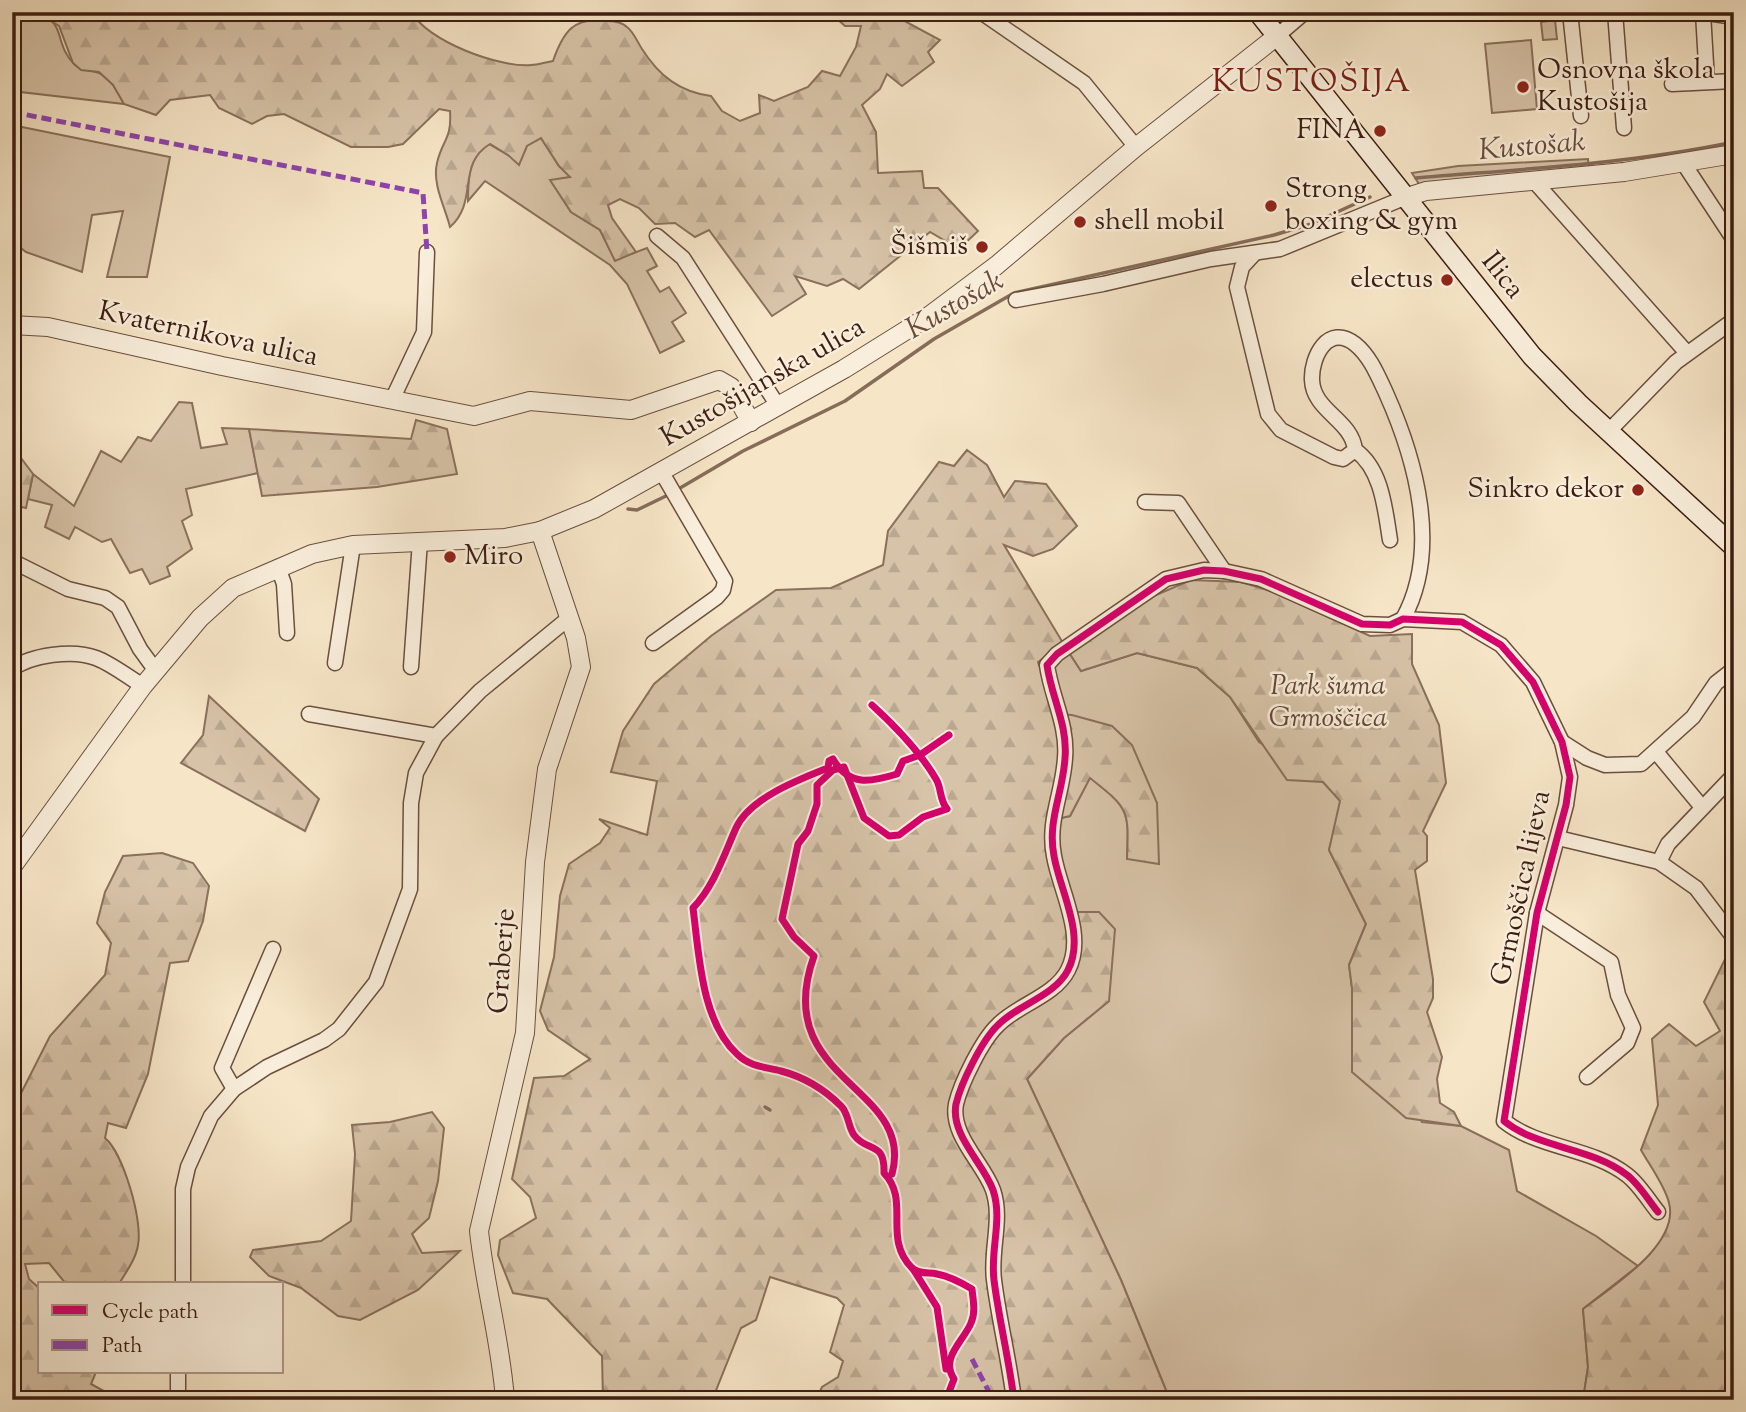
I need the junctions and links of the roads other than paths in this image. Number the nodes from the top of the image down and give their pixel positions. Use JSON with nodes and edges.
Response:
{"nodes":[{"id":1,"x":981,"y":12,"type":"edge"},
{"id":2,"x":1258,"y":12,"type":"edge"},
{"id":3,"x":1318,"y":12,"type":"edge"},
{"id":4,"x":1346,"y":12,"type":"edge"},
{"id":5,"x":1454,"y":12,"type":"edge"},
{"id":6,"x":1570,"y":12,"type":"edge"},
{"id":7,"x":1615,"y":12,"type":"edge"},
{"id":8,"x":1702,"y":12,"type":"edge"},
{"id":9,"x":1302,"y":15,"type":"edge"},
{"id":10,"x":1734,"y":17,"type":"edge"},
{"id":11,"x":1277,"y":36,"type":"junction"},
{"id":12,"x":1707,"y":81,"type":"junction"},
{"id":13,"x":1734,"y":81,"type":"edge"},
{"id":14,"x":1672,"y":84,"type":"dead end"},
{"id":15,"x":1581,"y":116,"type":"dead end"},
{"id":16,"x":1624,"y":128,"type":"dead end"},
{"id":17,"x":1136,"y":147,"type":"junction"},
{"id":18,"x":1734,"y":154,"type":"edge"},
{"id":19,"x":1684,"y":164,"type":"junction"},
{"id":20,"x":1535,"y":182,"type":"junction"},
{"id":21,"x":1404,"y":198,"type":"junction"},
{"id":22,"x":657,"y":236,"type":"dead end"},
{"id":23,"x":1734,"y":240,"type":"edge"},
{"id":24,"x":427,"y":252,"type":"dead end"},
{"id":25,"x":1254,"y":254,"type":"junction"},
{"id":26,"x":1016,"y":300,"type":"dead end"},
{"id":27,"x":1734,"y":320,"type":"edge"},
{"id":28,"x":12,"y":325,"type":"edge"},
{"id":29,"x":1687,"y":353,"type":"junction"},
{"id":30,"x":392,"y":400,"type":"junction"},
{"id":31,"x":778,"y":406,"type":"junction"},
{"id":32,"x":751,"y":422,"type":"junction"},
{"id":33,"x":1609,"y":431,"type":"junction"},
{"id":34,"x":1355,"y":450,"type":"junction"},
{"id":35,"x":666,"y":478,"type":"junction"},
{"id":36,"x":1145,"y":502,"type":"dead end"},
{"id":37,"x":540,"y":531,"type":"junction"},
{"id":38,"x":1390,"y":540,"type":"dead end"},
{"id":39,"x":420,"y":541,"type":"junction"},
{"id":40,"x":353,"y":545,"type":"junction"},
{"id":41,"x":1734,"y":547,"type":"edge"},
{"id":42,"x":12,"y":561,"type":"edge"},
{"id":43,"x":278,"y":567,"type":"junction"},
{"id":44,"x":1224,"y":571,"type":"junction"},
{"id":45,"x":569,"y":618,"type":"junction"},
{"id":46,"x":1403,"y":619,"type":"junction"},
{"id":47,"x":286,"y":634,"type":"dead end"},
{"id":48,"x":653,"y":643,"type":"dead end"},
{"id":49,"x":335,"y":663,"type":"dead end"},
{"id":50,"x":411,"y":667,"type":"dead end"},
{"id":51,"x":12,"y":669,"type":"edge"},
{"id":52,"x":1734,"y":669,"type":"edge"},
{"id":53,"x":156,"y":671,"type":"junction"},
{"id":54,"x":143,"y":686,"type":"junction"},
{"id":55,"x":309,"y":714,"type":"dead end"},
{"id":56,"x":436,"y":736,"type":"junction"},
{"id":57,"x":1562,"y":742,"type":"junction"},
{"id":58,"x":1657,"y":753,"type":"junction"},
{"id":59,"x":1734,"y":775,"type":"edge"},
{"id":60,"x":1699,"y":809,"type":"junction"},
{"id":61,"x":1558,"y":838,"type":"junction"},
{"id":62,"x":1659,"y":862,"type":"junction"},
{"id":63,"x":12,"y":867,"type":"edge"},
{"id":64,"x":1537,"y":913,"type":"junction"},
{"id":65,"x":1734,"y":938,"type":"edge"},
{"id":66,"x":273,"y":949,"type":"dead end"},
{"id":67,"x":1587,"y":1077,"type":"dead end"},
{"id":68,"x":234,"y":1089,"type":"junction"},
{"id":69,"x":1658,"y":1212,"type":"dead end"},
{"id":70,"x":183,"y":1282,"type":"edge"},
{"id":71,"x":178,"y":1374,"type":"edge"},
{"id":72,"x":178,"y":1400,"type":"edge"},
{"id":73,"x":505,"y":1400,"type":"edge"},
{"id":74,"x":1014,"y":1400,"type":"edge"}],
"edges":[{"from":1,"to":17,"type":"street"},
{"from":2,"to":11,"type":"main road","name":"Ilica"},
{"from":3,"to":9,"type":"street"},
{"from":4,"to":5,"type":"street"},
{"from":6,"to":15,"type":"street"},
{"from":7,"to":16,"type":"street"},
{"from":8,"to":10,"type":"street"},
{"from":8,"to":12,"type":"street"},
{"from":9,"to":11,"type":"street"},
{"from":11,"to":17,"type":"street","name":"Kustošijanska ulica"},
{"from":11,"to":21,"type":"main road","name":"Ilica"},
{"from":12,"to":13,"type":"street"},
{"from":12,"to":14,"type":"street"},
{"from":17,"to":31,"type":"street","name":"Kustošijanska ulica"},
{"from":18,"to":19,"type":"street"},
{"from":19,"to":20,"type":"street"},
{"from":19,"to":23,"type":"street"},
{"from":20,"to":21,"type":"street"},
{"from":20,"to":29,"type":"street"},
{"from":21,"to":25,"type":"street"},
{"from":21,"to":33,"type":"main road","name":"Ilica"},
{"from":22,"to":31,"type":"street"},
{"from":24,"to":30,"type":"street"},
{"from":25,"to":26,"type":"street"},
{"from":25,"to":34,"type":"street"},
{"from":27,"to":29,"type":"street"},
{"from":28,"to":30,"type":"street","name":"Kvaternikova ulica"},
{"from":29,"to":33,"type":"street"},
{"from":30,"to":32,"type":"street","name":"Kvaternikova ulica"},
{"from":31,"to":32,"type":"street","name":"Kustošijanska ulica"},
{"from":32,"to":35,"type":"street","name":"Kustošijanska ulica"},
{"from":33,"to":41,"type":"main road","name":"Ilica"},
{"from":34,"to":38,"type":"street"},
{"from":34,"to":46,"type":"street"},
{"from":35,"to":37,"type":"street","name":"Kustošijanska ulica"},
{"from":35,"to":48,"type":"street"},
{"from":36,"to":44,"type":"street"},
{"from":37,"to":39,"type":"street","name":"Kustošijanska ulica"},
{"from":37,"to":45,"type":"street","name":"Graberje"},
{"from":39,"to":40,"type":"street","name":"Kustošijanska ulica"},
{"from":39,"to":50,"type":"street"},
{"from":40,"to":43,"type":"street","name":"Kustošijanska ulica"},
{"from":40,"to":49,"type":"street"},
{"from":42,"to":53,"type":"street"},
{"from":43,"to":47,"type":"street"},
{"from":43,"to":53,"type":"street","name":"Kustošijanska ulica"},
{"from":44,"to":46,"type":"street","name":"Grmoščica lijeva"},
{"from":44,"to":74,"type":"street","name":"Grmoščica lijeva"},
{"from":45,"to":56,"type":"street"},
{"from":45,"to":73,"type":"street","name":"Graberje"},
{"from":46,"to":57,"type":"street","name":"Grmoščica lijeva"},
{"from":51,"to":54,"type":"street"},
{"from":52,"to":58,"type":"street"},
{"from":53,"to":54,"type":"street","name":"Kustošijanska ulica"},
{"from":54,"to":63,"type":"street","name":"Kustošijanska ulica"},
{"from":55,"to":56,"type":"street"},
{"from":56,"to":68,"type":"street"},
{"from":57,"to":58,"type":"street"},
{"from":57,"to":61,"type":"street","name":"Grmoščica lijeva"},
{"from":58,"to":60,"type":"street"},
{"from":59,"to":60,"type":"street"},
{"from":60,"to":62,"type":"street"},
{"from":61,"to":62,"type":"street"},
{"from":61,"to":64,"type":"street","name":"Grmoščica lijeva"},
{"from":62,"to":65,"type":"street"},
{"from":64,"to":67,"type":"street"},
{"from":64,"to":69,"type":"street","name":"Grmoščica lijeva"},
{"from":66,"to":68,"type":"street"},
{"from":68,"to":70,"type":"street"},
{"from":71,"to":72,"type":"street"}]}
